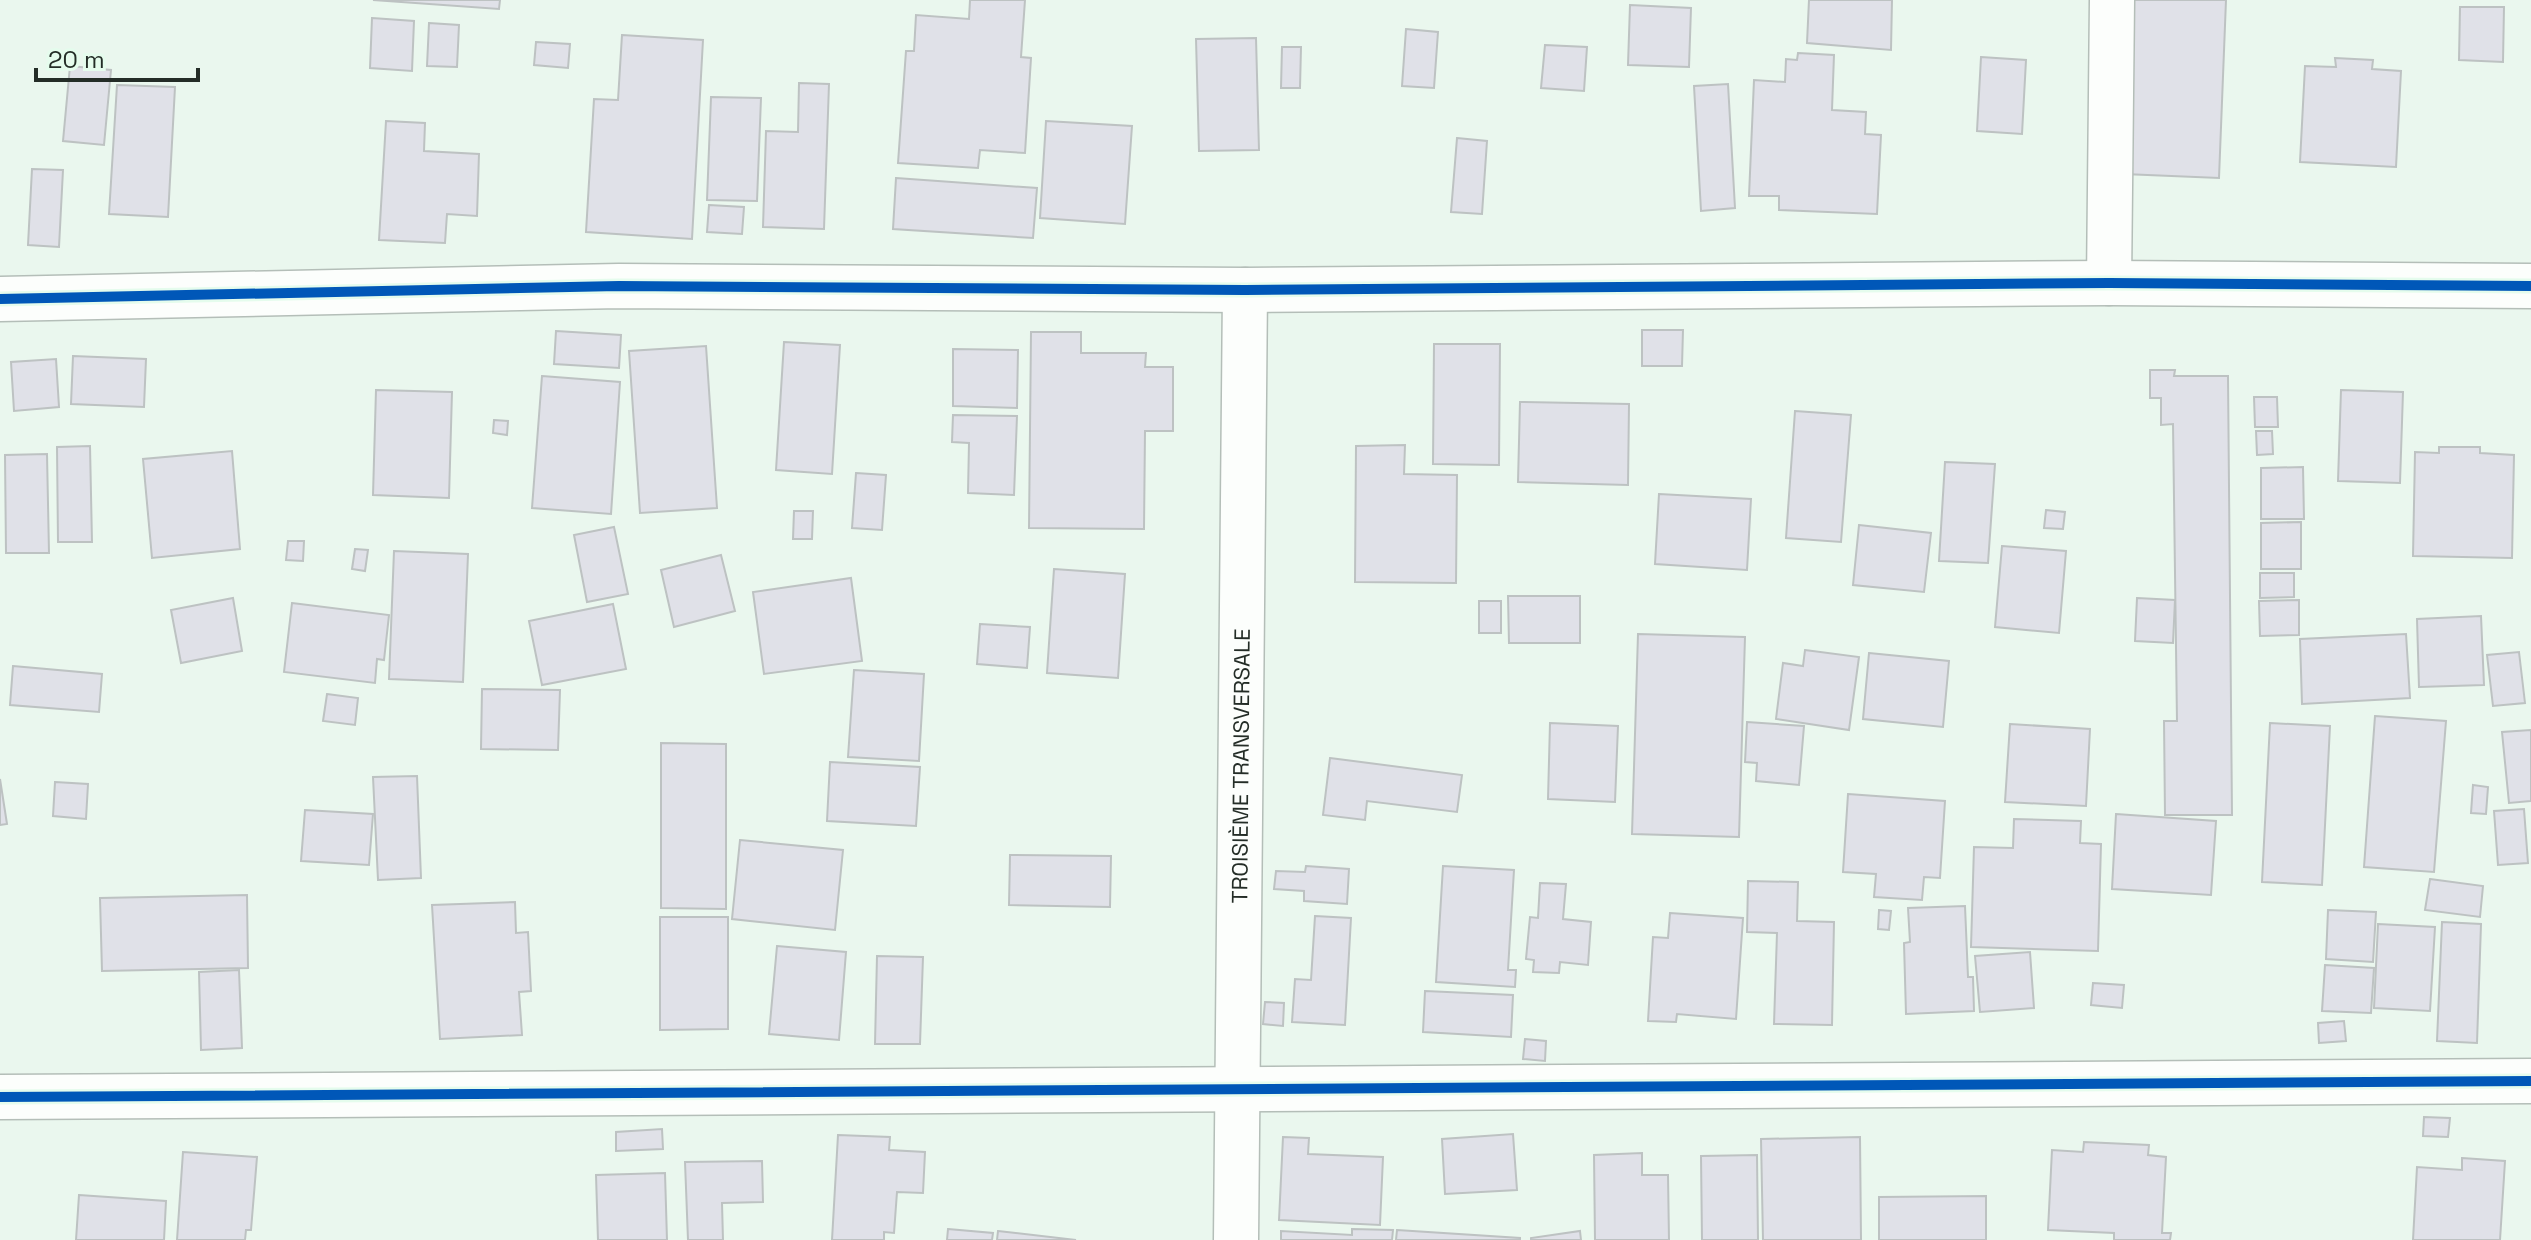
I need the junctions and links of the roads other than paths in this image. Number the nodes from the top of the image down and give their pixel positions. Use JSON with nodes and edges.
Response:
{"nodes":[{"id":1,"x":2112,"y":0,"type":"edge"},
{"id":2,"x":2109,"y":283,"type":"junction"},
{"id":3,"x":2531,"y":286,"type":"edge"},
{"id":4,"x":1245,"y":290,"type":"junction"},
{"id":5,"x":0,"y":299,"type":"edge"},
{"id":6,"x":2531,"y":1081,"type":"edge"},
{"id":7,"x":1238,"y":1089,"type":"junction"},
{"id":8,"x":0,"y":1097,"type":"edge"},
{"id":9,"x":1236,"y":1240,"type":"edge"}],
"edges":[{"from":1,"to":2,"type":"street"},
{"from":2,"to":3,"type":"street"},
{"from":2,"to":4,"type":"street"},
{"from":4,"to":5,"type":"street"},
{"from":4,"to":7,"type":"street","name":"TROISIÈME TRANSVERSALE"},
{"from":6,"to":7,"type":"street"},
{"from":7,"to":8,"type":"street"},
{"from":7,"to":9,"type":"street","name":"TROISIÈME TRANSVERSALE"}]}
